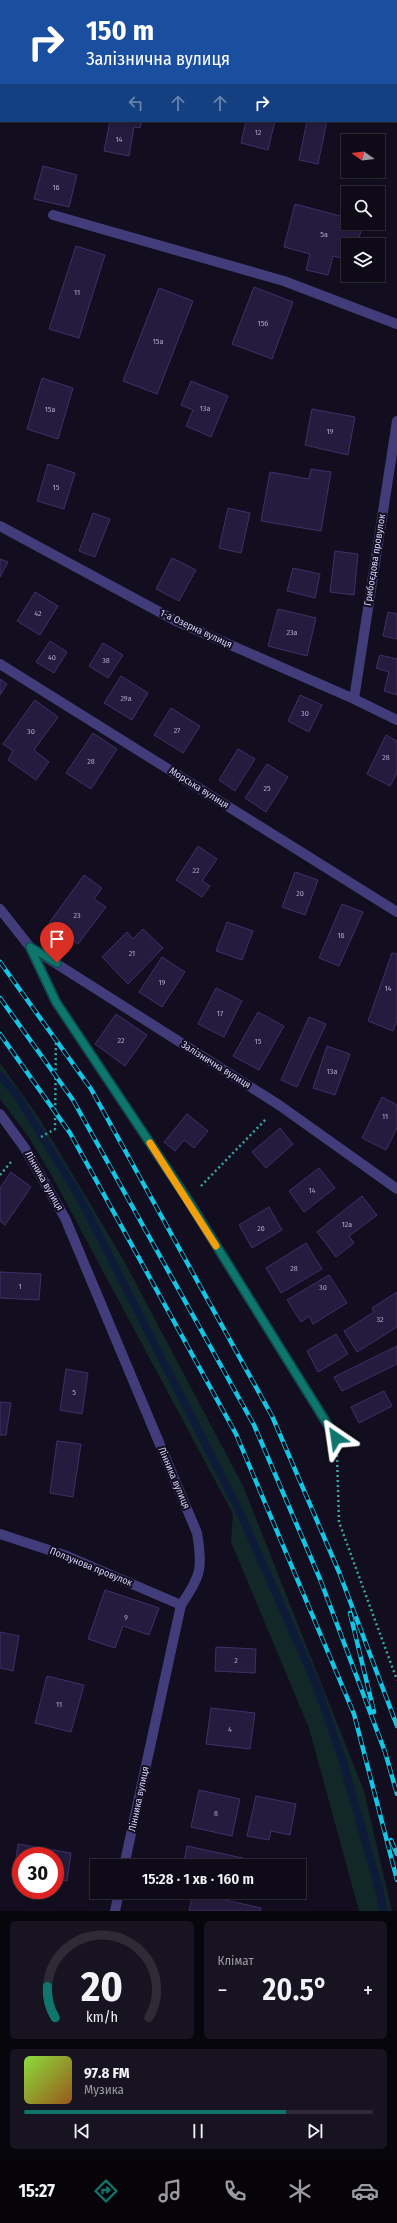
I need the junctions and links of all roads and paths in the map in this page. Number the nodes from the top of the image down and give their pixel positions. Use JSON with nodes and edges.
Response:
{"nodes":[{"id":1,"x":53,"y":216,"type":"dead end"},
{"id":2,"x":397,"y":324,"type":"edge"},
{"id":3,"x":397,"y":421,"type":"edge"},
{"id":4,"x":0,"y":526,"type":"edge"},
{"id":5,"x":0,"y":664,"type":"edge"},
{"id":6,"x":354,"y":699,"type":"junction"},
{"id":7,"x":397,"y":720,"type":"edge"},
{"id":8,"x":0,"y":909,"type":"edge"},
{"id":9,"x":397,"y":912,"type":"edge"},
{"id":10,"x":30,"y":947,"type":"junction"},
{"id":11,"x":56,"y":1002,"type":"junction"},
{"id":12,"x":279,"y":1105,"type":"junction"},
{"id":13,"x":0,"y":1114,"type":"edge"},
{"id":14,"x":55,"y":1129,"type":"dead end"},
{"id":15,"x":397,"y":1189,"type":"edge"},
{"id":16,"x":188,"y":1200,"type":"junction"},
{"id":17,"x":336,"y":1438,"type":"joint"},
{"id":18,"x":0,"y":1534,"type":"edge"},
{"id":19,"x":181,"y":1605,"type":"junction"},
{"id":20,"x":397,"y":1680,"type":"edge"},
{"id":21,"x":126,"y":1859,"type":"edge"},
{"id":22,"x":118,"y":1899,"type":"edge"},
{"id":23,"x":115,"y":1911,"type":"edge"}],
"edges":[{"from":1,"to":2,"type":"street"},
{"from":3,"to":6,"type":"street","name":"Грибоєдова провулок"},
{"from":4,"to":6,"type":"street","name":"1-а Озерна вулиця"},
{"from":5,"to":9,"type":"street","name":"Морська вулиця"},
{"from":6,"to":7,"type":"street","name":"1-а Озерна вулиця"},
{"from":8,"to":10,"type":"street","name":"Залізнична вулиця"},
{"from":10,"to":11,"type":"street","name":"Залізнична вулиця"},
{"from":10,"to":12,"type":"street","name":"Залізнична вулиця"},
{"from":11,"to":14,"type":"path"},
{"from":11,"to":16,"type":"street","name":"Залізнична вулиця"},
{"from":12,"to":15,"type":"street","name":"Залізнична вулиця"},
{"from":12,"to":16,"type":"path"},
{"from":13,"to":19,"type":"street","name":"Лінника вулиця"},
{"from":16,"to":17,"type":"street","name":"Залізнична вулиця"},
{"from":17,"to":20,"type":"path"},
{"from":18,"to":19,"type":"street","name":"Ползунова провулок"},
{"from":19,"to":21,"type":"street","name":"Лінника вулиця"},
{"from":22,"to":23,"type":"street"}]}
